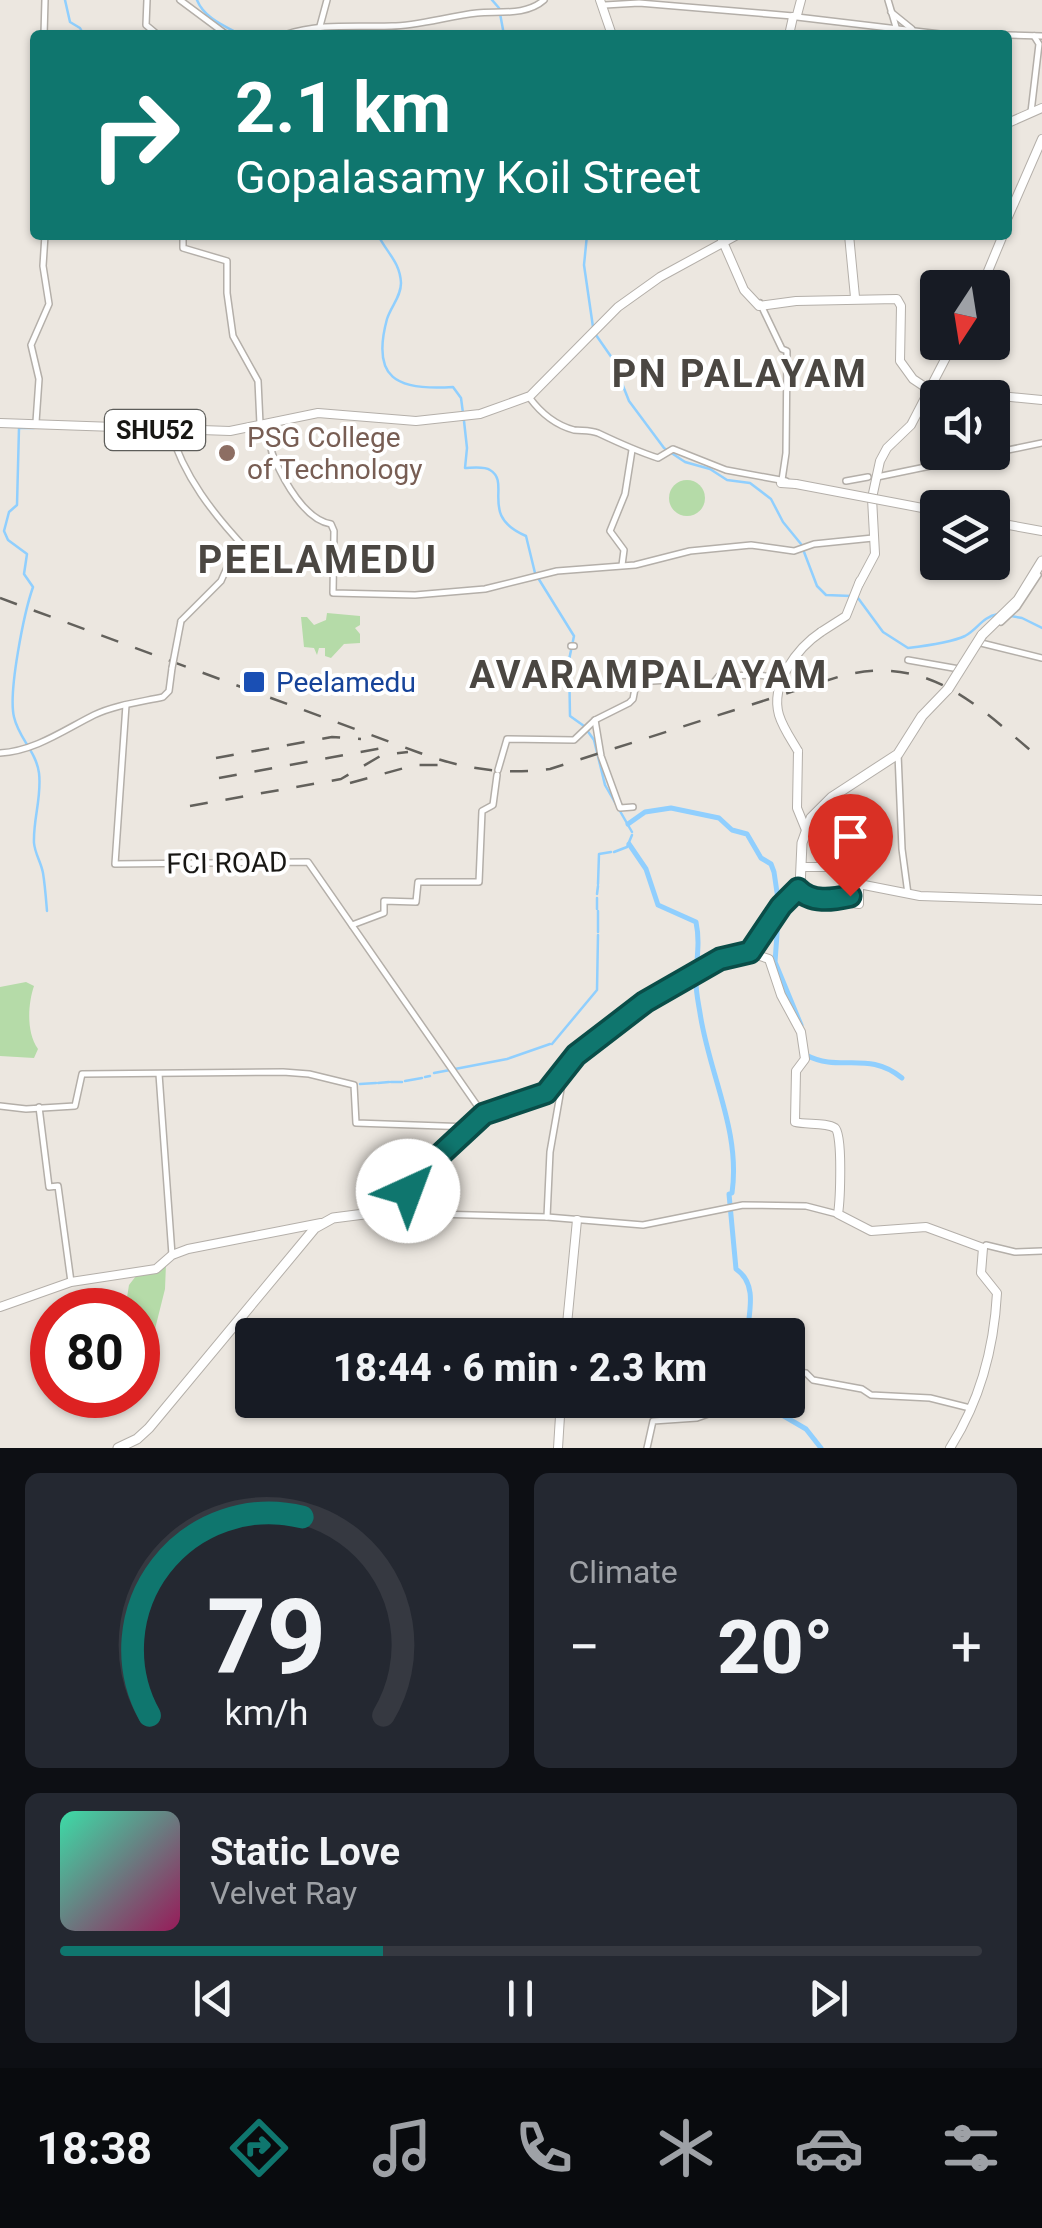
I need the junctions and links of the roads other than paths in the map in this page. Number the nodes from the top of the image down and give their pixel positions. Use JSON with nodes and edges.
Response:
{"nodes":[{"id":1,"x":45,"y":0,"type":"edge"},
{"id":2,"x":147,"y":0,"type":"edge"},
{"id":3,"x":180,"y":0,"type":"edge"},
{"id":4,"x":327,"y":0,"type":"edge"},
{"id":5,"x":544,"y":0,"type":"edge"},
{"id":6,"x":799,"y":0,"type":"edge"},
{"id":7,"x":888,"y":0,"type":"edge"},
{"id":8,"x":603,"y":2,"type":"edge"},
{"id":9,"x":891,"y":12,"type":"junction"},
{"id":10,"x":795,"y":16,"type":"junction"},
{"id":11,"x":320,"y":27,"type":"junction"},
{"id":12,"x":896,"y":27,"type":"junction"},
{"id":13,"x":44,"y":30,"type":"edge"},
{"id":14,"x":153,"y":30,"type":"edge"},
{"id":15,"x":219,"y":30,"type":"edge"},
{"id":16,"x":306,"y":30,"type":"edge"},
{"id":17,"x":611,"y":30,"type":"edge"},
{"id":18,"x":791,"y":30,"type":"edge"},
{"id":19,"x":914,"y":30,"type":"joint"},
{"id":20,"x":1012,"y":36,"type":"edge"},
{"id":21,"x":1039,"y":39,"type":"edge"},
{"id":22,"x":1042,"y":110,"type":"edge"},
{"id":23,"x":1031,"y":112,"type":"junction"},
{"id":24,"x":1012,"y":122,"type":"edge"},
{"id":25,"x":1012,"y":122,"type":"edge"},
{"id":26,"x":1042,"y":142,"type":"edge"},
{"id":27,"x":1012,"y":210,"type":"edge"},
{"id":28,"x":45,"y":240,"type":"edge"},
{"id":29,"x":183,"y":240,"type":"edge"},
{"id":30,"x":721,"y":240,"type":"edge"},
{"id":31,"x":725,"y":240,"type":"edge"},
{"id":32,"x":849,"y":240,"type":"edge"},
{"id":33,"x":999,"y":240,"type":"edge"},
{"id":34,"x":986,"y":270,"type":"edge"},
{"id":35,"x":855,"y":298,"type":"junction"},
{"id":36,"x":760,"y":304,"type":"junction"},
{"id":37,"x":594,"y":330,"type":"junction"},
{"id":38,"x":920,"y":382,"type":"edge"},
{"id":39,"x":529,"y":396,"type":"junction"},
{"id":40,"x":1010,"y":396,"type":"edge"},
{"id":41,"x":1042,"y":399,"type":"edge"},
{"id":42,"x":920,"y":408,"type":"edge"},
{"id":43,"x":465,"y":414,"type":"junction"},
{"id":44,"x":0,"y":421,"type":"edge"},
{"id":45,"x":38,"y":423,"type":"junction"},
{"id":46,"x":265,"y":424,"type":"junction"},
{"id":47,"x":170,"y":429,"type":"junction"},
{"id":48,"x":1042,"y":442,"type":"edge"},
{"id":49,"x":1010,"y":448,"type":"edge"},
{"id":50,"x":632,"y":450,"type":"junction"},
{"id":51,"x":920,"y":467,"type":"edge"},
{"id":52,"x":874,"y":477,"type":"junction"},
{"id":53,"x":846,"y":481,"type":"dead end"},
{"id":54,"x":787,"y":482,"type":"junction"},
{"id":55,"x":872,"y":501,"type":"junction"},
{"id":56,"x":920,"y":508,"type":"edge"},
{"id":57,"x":920,"y":508,"type":"edge"},
{"id":58,"x":1010,"y":524,"type":"edge"},
{"id":59,"x":1042,"y":530,"type":"edge"},
{"id":60,"x":874,"y":538,"type":"junction"},
{"id":61,"x":622,"y":565,"type":"junction"},
{"id":62,"x":1042,"y":565,"type":"edge"},
{"id":63,"x":996,"y":623,"type":"junction"},
{"id":64,"x":822,"y":632,"type":"junction"},
{"id":65,"x":1042,"y":658,"type":"edge"},
{"id":66,"x":908,"y":660,"type":"dead end"},
{"id":67,"x":673,"y":680,"type":"junction"},
{"id":68,"x":638,"y":682,"type":"junction"},
{"id":69,"x":126,"y":705,"type":"junction"},
{"id":70,"x":595,"y":720,"type":"junction"},
{"id":71,"x":0,"y":753,"type":"edge"},
{"id":72,"x":898,"y":756,"type":"junction"},
{"id":73,"x":634,"y":807,"type":"dead end"},
{"id":74,"x":806,"y":828,"type":"junction"},
{"id":75,"x":804,"y":867,"type":"junction"},
{"id":76,"x":859,"y":884,"type":"junction"},
{"id":77,"x":799,"y":887,"type":"junction"},
{"id":78,"x":908,"y":894,"type":"junction"},
{"id":79,"x":1042,"y":900,"type":"edge"},
{"id":80,"x":352,"y":925,"type":"junction"},
{"id":81,"x":749,"y":953,"type":"junction"},
{"id":82,"x":562,"y":1070,"type":"junction"},
{"id":83,"x":159,"y":1074,"type":"junction"},
{"id":84,"x":0,"y":1106,"type":"edge"},
{"id":85,"x":39,"y":1107,"type":"junction"},
{"id":86,"x":484,"y":1115,"type":"junction"},
{"id":87,"x":471,"y":1127,"type":"junction"},
{"id":88,"x":372,"y":1214,"type":"junction"},
{"id":89,"x":838,"y":1214,"type":"junction"},
{"id":90,"x":546,"y":1217,"type":"junction"},
{"id":91,"x":577,"y":1220,"type":"junction"},
{"id":92,"x":322,"y":1224,"type":"junction"},
{"id":93,"x":983,"y":1248,"type":"junction"},
{"id":94,"x":1042,"y":1251,"type":"edge"},
{"id":95,"x":172,"y":1255,"type":"junction"},
{"id":96,"x":71,"y":1282,"type":"junction"},
{"id":97,"x":0,"y":1307,"type":"edge"},
{"id":98,"x":568,"y":1318,"type":"edge"},
{"id":99,"x":805,"y":1373,"type":"edge"},
{"id":100,"x":970,"y":1408,"type":"junction"},
{"id":101,"x":560,"y":1418,"type":"edge"},
{"id":102,"x":697,"y":1418,"type":"edge"},
{"id":103,"x":120,"y":1448,"type":"edge"},
{"id":104,"x":558,"y":1448,"type":"edge"},
{"id":105,"x":647,"y":1448,"type":"edge"},
{"id":106,"x":950,"y":1448,"type":"edge"}],
"edges":[{"from":1,"to":13,"type":"street"},
{"from":2,"to":14,"type":"street"},
{"from":3,"to":15,"type":"street"},
{"from":4,"to":11,"type":"street"},
{"from":5,"to":11,"type":"street"},
{"from":6,"to":10,"type":"main road"},
{"from":7,"to":9,"type":"street"},
{"from":8,"to":10,"type":"street"},
{"from":8,"to":17,"type":"main road"},
{"from":9,"to":12,"type":"street"},
{"from":9,"to":19,"type":"street"},
{"from":10,"to":12,"type":"street"},
{"from":10,"to":18,"type":"main road"},
{"from":11,"to":16,"type":"street"},
{"from":12,"to":19,"type":"street"},
{"from":20,"to":21,"type":"street"},
{"from":21,"to":23,"type":"street"},
{"from":22,"to":23,"type":"main road"},
{"from":22,"to":25,"type":"main road"},
{"from":23,"to":24,"type":"main road"},
{"from":26,"to":27,"type":"main road"},
{"from":28,"to":45,"type":"street"},
{"from":29,"to":46,"type":"street"},
{"from":30,"to":37,"type":"main road","number":"SHU52"},
{"from":31,"to":36,"type":"main road"},
{"from":32,"to":35,"type":"main road"},
{"from":33,"to":34,"type":"main road"},
{"from":35,"to":36,"type":"main road"},
{"from":35,"to":38,"type":"main road"},
{"from":36,"to":54,"type":"street"},
{"from":37,"to":39,"type":"main road","number":"SHU52"},
{"from":37,"to":43,"type":"main road","number":"SHU52"},
{"from":39,"to":43,"type":"main road","number":"SHU52"},
{"from":39,"to":50,"type":"street"},
{"from":40,"to":41,"type":"main road"},
{"from":42,"to":52,"type":"main road"},
{"from":43,"to":46,"type":"main road","number":"SHU52"},
{"from":44,"to":45,"type":"main road","number":"SHU52"},
{"from":45,"to":46,"type":"main road","number":"SHU52"},
{"from":45,"to":47,"type":"main road","number":"SHU52"},
{"from":46,"to":47,"type":"main road","number":"SHU52"},
{"from":46,"to":61,"type":"street"},
{"from":47,"to":69,"type":"street","bridge":true},
{"from":48,"to":49,"type":"street"},
{"from":48,"to":52,"type":"street"},
{"from":50,"to":54,"type":"street"},
{"from":50,"to":61,"type":"street"},
{"from":51,"to":52,"type":"street"},
{"from":52,"to":53,"type":"street"},
{"from":52,"to":55,"type":"main road"},
{"from":54,"to":55,"type":"street"},
{"from":54,"to":56,"type":"main road","bridge":true},
{"from":55,"to":57,"type":"main road"},
{"from":55,"to":60,"type":"main road"},
{"from":58,"to":59,"type":"main road"},
{"from":60,"to":61,"type":"street"},
{"from":60,"to":64,"type":"main road"},
{"from":62,"to":63,"type":"highway"},
{"from":63,"to":65,"type":"street"},
{"from":63,"to":66,"type":"street"},
{"from":63,"to":72,"type":"highway","bridge":true},
{"from":64,"to":67,"type":"street"},
{"from":64,"to":74,"type":"main road","bridge":true},
{"from":67,"to":68,"type":"street"},
{"from":67,"to":68,"type":"street"},
{"from":68,"to":70,"type":"street"},
{"from":69,"to":71,"type":"street"},
{"from":69,"to":80,"type":"street","name":"FCI ROAD"},
{"from":70,"to":73,"type":"street"},
{"from":70,"to":80,"type":"street"},
{"from":72,"to":74,"type":"highway"},
{"from":72,"to":78,"type":"street"},
{"from":74,"to":75,"type":"highway"},
{"from":74,"to":77,"type":"highway"},
{"from":75,"to":76,"type":"main road"},
{"from":75,"to":77,"type":"highway"},
{"from":76,"to":77,"type":"main road"},
{"from":76,"to":78,"type":"main road"},
{"from":77,"to":81,"type":"highway"},
{"from":78,"to":79,"type":"main road"},
{"from":80,"to":86,"type":"street","name":"FCI ROAD"},
{"from":81,"to":82,"type":"highway"},
{"from":81,"to":89,"type":"main road"},
{"from":82,"to":86,"type":"highway"},
{"from":82,"to":90,"type":"street"},
{"from":83,"to":85,"type":"street"},
{"from":83,"to":87,"type":"street"},
{"from":83,"to":95,"type":"street"},
{"from":84,"to":85,"type":"street"},
{"from":85,"to":96,"type":"street"},
{"from":86,"to":87,"type":"highway"},
{"from":87,"to":88,"type":"highway"},
{"from":88,"to":90,"type":"street"},
{"from":88,"to":92,"type":"highway"},
{"from":89,"to":91,"type":"street"},
{"from":89,"to":93,"type":"main road"},
{"from":90,"to":91,"type":"street"},
{"from":91,"to":98,"type":"main road"},
{"from":92,"to":95,"type":"main road"},
{"from":92,"to":103,"type":"highway"},
{"from":93,"to":94,"type":"street"},
{"from":93,"to":100,"type":"main road"},
{"from":95,"to":96,"type":"main road"},
{"from":96,"to":97,"type":"main road"},
{"from":99,"to":100,"type":"street"},
{"from":100,"to":106,"type":"main road"},
{"from":101,"to":104,"type":"main road"},
{"from":102,"to":105,"type":"street"}]}
